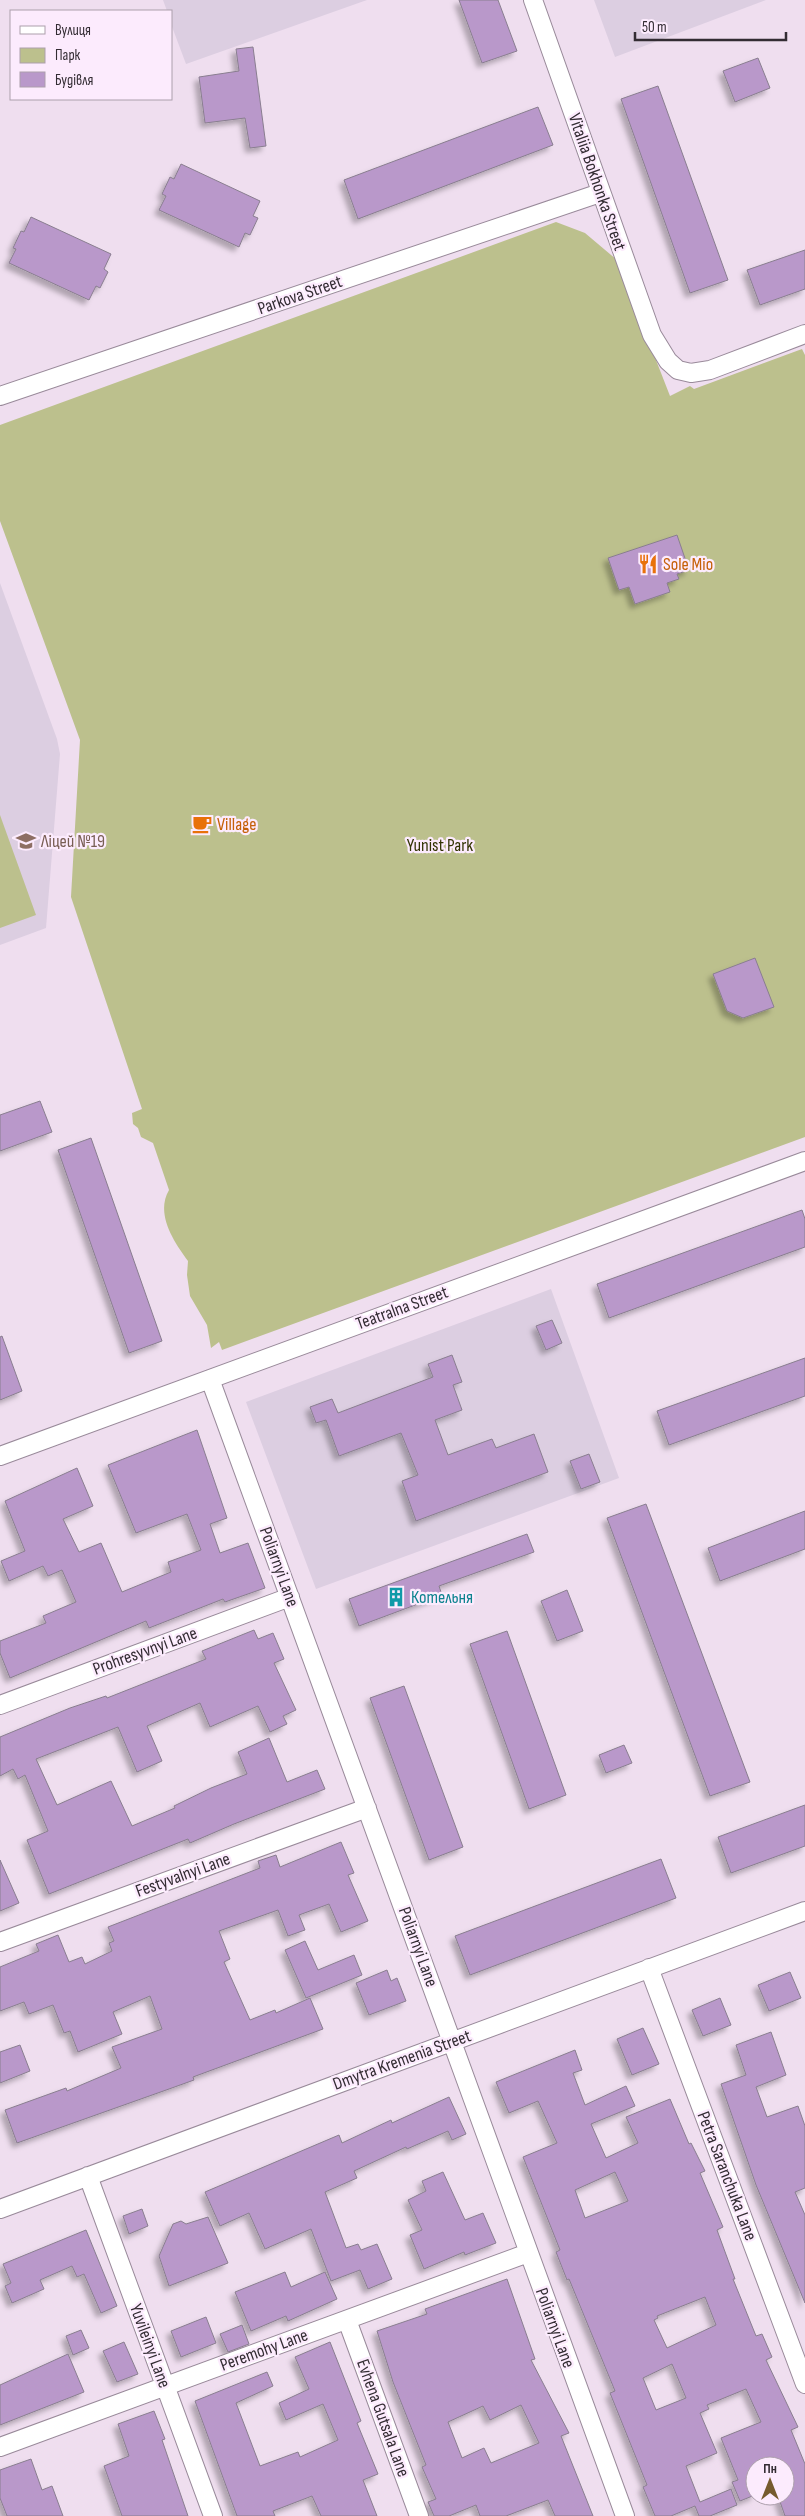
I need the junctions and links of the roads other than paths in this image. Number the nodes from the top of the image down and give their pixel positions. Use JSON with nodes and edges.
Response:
{"nodes":[{"id":1,"x":532,"y":0,"type":"edge"},
{"id":2,"x":600,"y":193,"type":"junction"},
{"id":3,"x":805,"y":334,"type":"edge"},
{"id":4,"x":0,"y":396,"type":"edge"},
{"id":5,"x":805,"y":1161,"type":"edge"},
{"id":6,"x":210,"y":1379,"type":"junction"},
{"id":7,"x":0,"y":1456,"type":"edge"},
{"id":8,"x":290,"y":1598,"type":"junction"},
{"id":9,"x":0,"y":1705,"type":"edge"},
{"id":10,"x":367,"y":1808,"type":"junction"},
{"id":11,"x":805,"y":1911,"type":"edge"},
{"id":12,"x":0,"y":1942,"type":"edge"},
{"id":13,"x":649,"y":1968,"type":"junction"},
{"id":14,"x":452,"y":2041,"type":"junction"},
{"id":15,"x":88,"y":2176,"type":"junction"},
{"id":16,"x":0,"y":2209,"type":"edge"},
{"id":17,"x":528,"y":2253,"type":"junction"},
{"id":18,"x":347,"y":2320,"type":"junction"},
{"id":19,"x":805,"y":2384,"type":"edge"},
{"id":20,"x":165,"y":2386,"type":"junction"},
{"id":21,"x":0,"y":2447,"type":"edge"},
{"id":22,"x":213,"y":2516,"type":"edge"},
{"id":23,"x":419,"y":2516,"type":"edge"},
{"id":24,"x":625,"y":2516,"type":"edge"}],
"edges":[{"from":1,"to":2,"type":"street","name":"Vitaliia Bokhonka Street"},
{"from":2,"to":3,"type":"street","name":"Vitaliia Bokhonka Street"},
{"from":2,"to":4,"type":"street","name":"Parkova Street"},
{"from":5,"to":6,"type":"street","name":"Teatralna Street"},
{"from":6,"to":7,"type":"street","name":"Teatralna Street"},
{"from":6,"to":8,"type":"street","name":"Poliarnyi Lane"},
{"from":8,"to":9,"type":"street","name":"Prohresyvnyi Lane"},
{"from":8,"to":10,"type":"street","name":"Poliarnyi Lane"},
{"from":10,"to":12,"type":"street","name":"Festyvalnyi Lane"},
{"from":10,"to":14,"type":"street","name":"Poliarnyi Lane"},
{"from":11,"to":13,"type":"street","name":"Dmytra Kremenia Street"},
{"from":13,"to":14,"type":"street","name":"Dmytra Kremenia Street"},
{"from":13,"to":19,"type":"street","name":"Petra Saranchuka Lane"},
{"from":14,"to":15,"type":"street","name":"Dmytra Kremenia Street"},
{"from":14,"to":17,"type":"street","name":"Poliarnyi Lane"},
{"from":15,"to":16,"type":"street","name":"Dmytra Kremenia Street"},
{"from":15,"to":20,"type":"street","name":"Yuvileinyi Lane"},
{"from":17,"to":18,"type":"street","name":"Peremohy Lane"},
{"from":17,"to":24,"type":"street","name":"Poliarnyi Lane"},
{"from":18,"to":20,"type":"street","name":"Peremohy Lane"},
{"from":18,"to":23,"type":"street","name":"Evhena Gutsala Lane"},
{"from":20,"to":21,"type":"street","name":"Peremohy Lane"},
{"from":20,"to":22,"type":"street","name":"Yuvileinyi Lane"}]}
